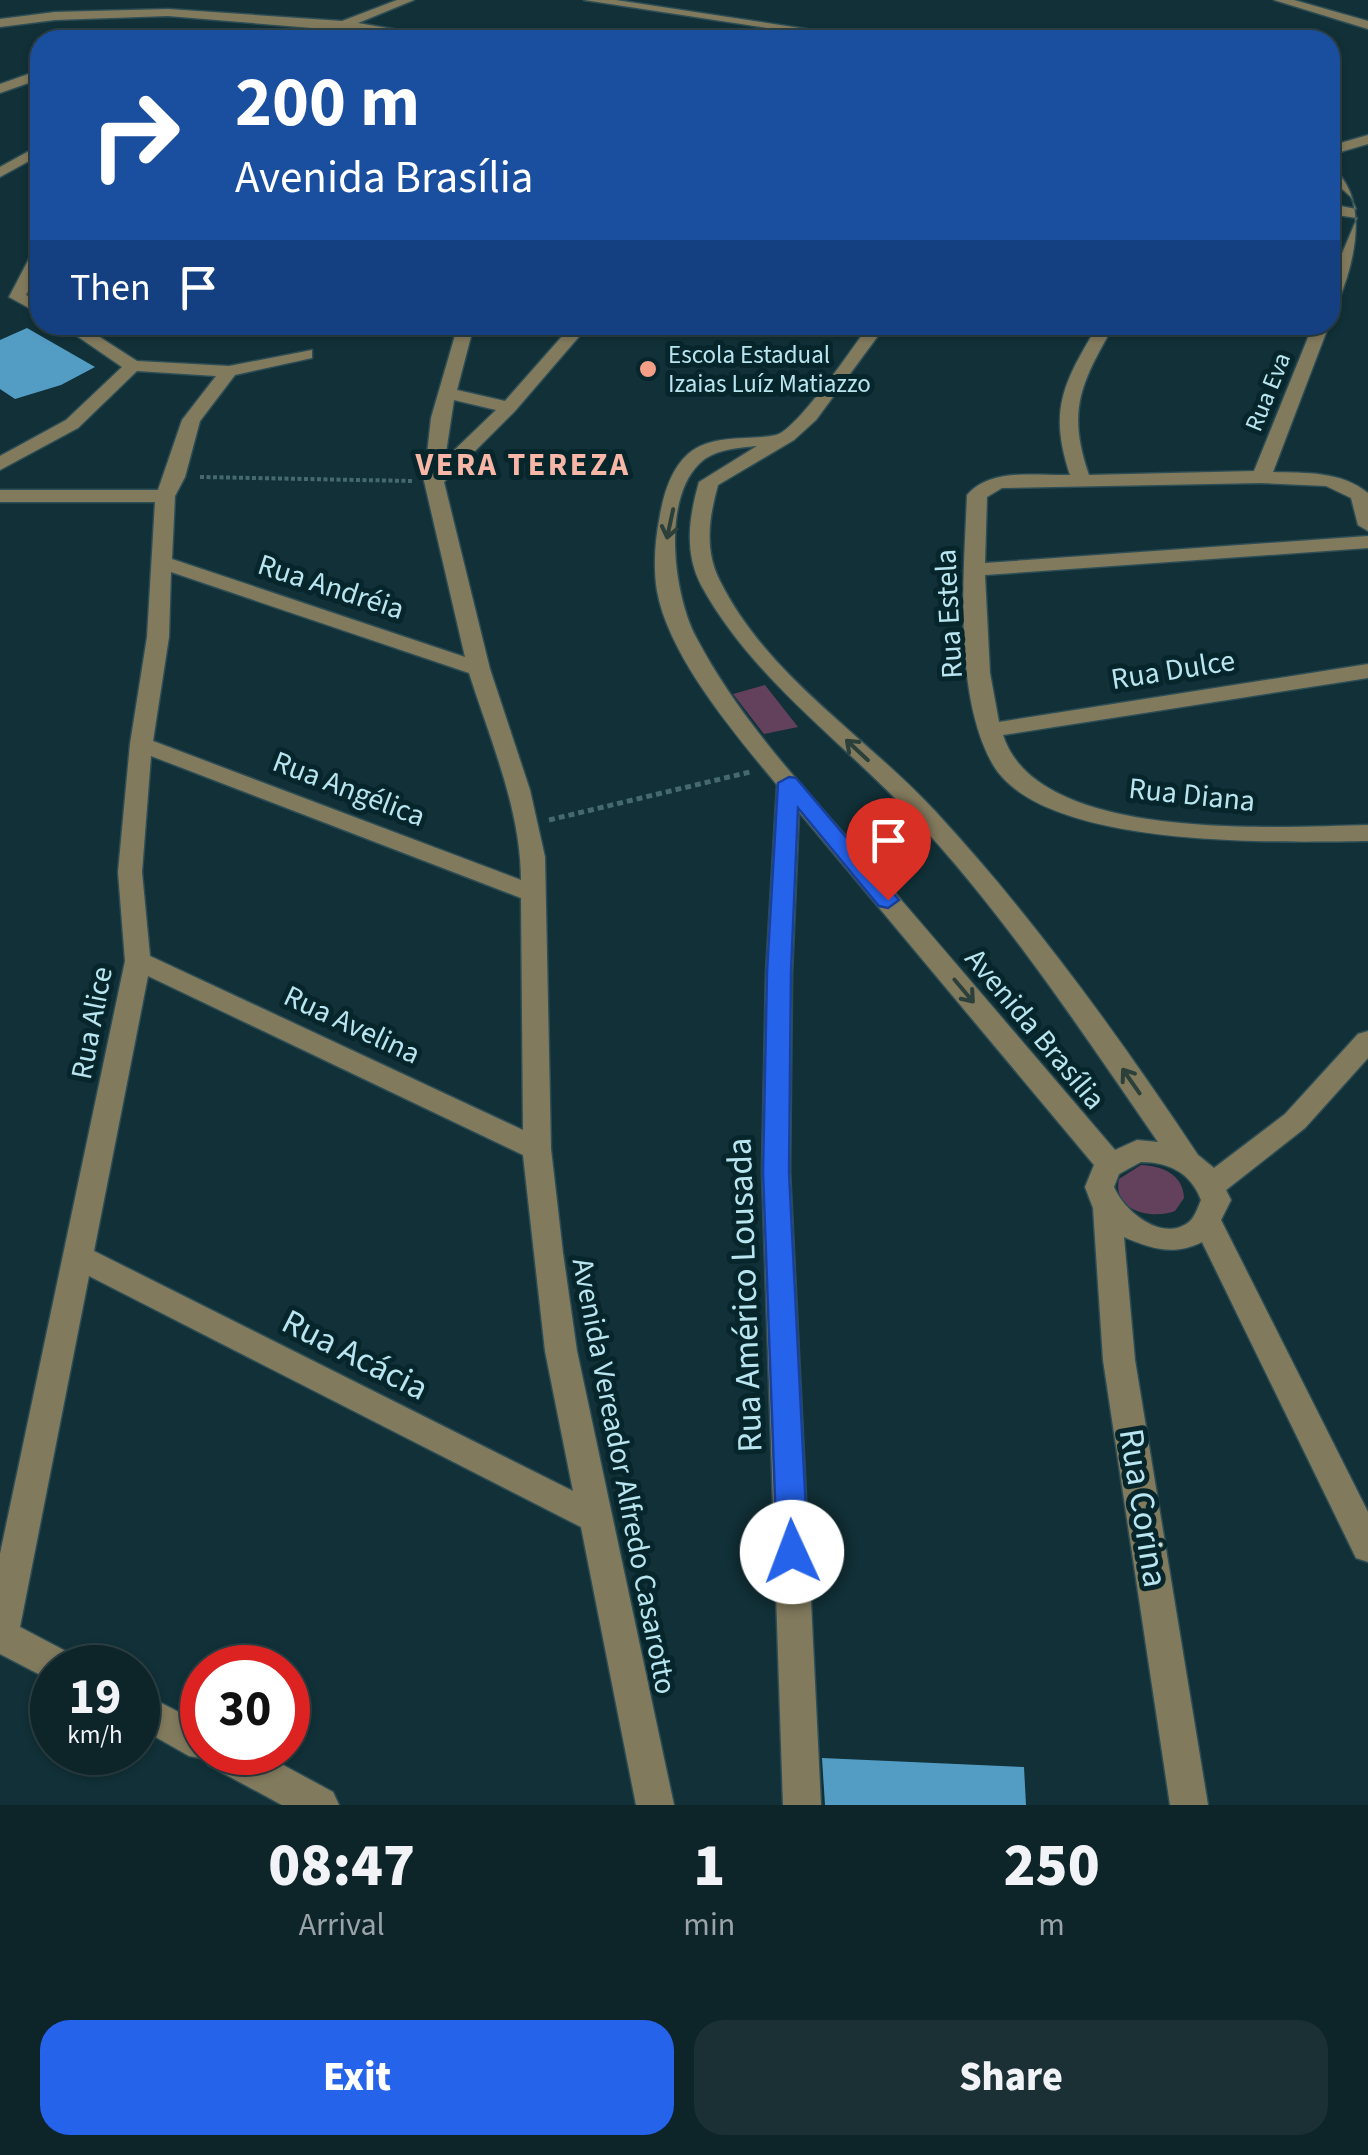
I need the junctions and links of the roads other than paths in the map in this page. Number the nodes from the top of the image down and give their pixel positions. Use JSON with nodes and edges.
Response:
{"nodes":[{"id":1,"x":408,"y":0,"type":"edge"},
{"id":2,"x":590,"y":0,"type":"edge"},
{"id":3,"x":1280,"y":0,"type":"edge"},
{"id":4,"x":0,"y":23,"type":"edge"},
{"id":5,"x":344,"y":24,"type":"junction"},
{"id":6,"x":1368,"y":25,"type":"edge"},
{"id":7,"x":352,"y":30,"type":"edge"},
{"id":8,"x":383,"y":30,"type":"edge"},
{"id":9,"x":802,"y":30,"type":"edge"},
{"id":10,"x":30,"y":78,"type":"edge"},
{"id":11,"x":0,"y":89,"type":"edge"},
{"id":12,"x":1368,"y":139,"type":"edge"},
{"id":13,"x":1340,"y":148,"type":"edge"},
{"id":14,"x":30,"y":155,"type":"edge"},
{"id":15,"x":0,"y":174,"type":"edge"},
{"id":16,"x":1340,"y":179,"type":"edge"},
{"id":17,"x":1340,"y":211,"type":"edge"},
{"id":18,"x":1366,"y":215,"type":"edge"},
{"id":19,"x":30,"y":268,"type":"edge"},
{"id":20,"x":1340,"y":278,"type":"edge"},
{"id":21,"x":8,"y":300,"type":"edge"},
{"id":22,"x":85,"y":335,"type":"edge"},
{"id":23,"x":463,"y":335,"type":"edge"},
{"id":24,"x":572,"y":335,"type":"edge"},
{"id":25,"x":871,"y":335,"type":"edge"},
{"id":26,"x":1100,"y":335,"type":"edge"},
{"id":27,"x":1317,"y":335,"type":"edge"},
{"id":28,"x":306,"y":354,"type":"dead end"},
{"id":29,"x":132,"y":366,"type":"junction"},
{"id":30,"x":230,"y":370,"type":"junction"},
{"id":31,"x":448,"y":392,"type":"junction"},
{"id":32,"x":509,"y":407,"type":"junction"},
{"id":33,"x":786,"y":436,"type":"junction"},
{"id":34,"x":0,"y":464,"type":"edge"},
{"id":35,"x":1261,"y":477,"type":"junction"},
{"id":36,"x":1081,"y":479,"type":"junction"},
{"id":37,"x":434,"y":481,"type":"junction"},
{"id":38,"x":679,"y":482,"type":"junction"},
{"id":39,"x":709,"y":482,"type":"junction"},
{"id":40,"x":170,"y":486,"type":"junction"},
{"id":41,"x":0,"y":496,"type":"edge"},
{"id":42,"x":1368,"y":524,"type":"edge"},
{"id":43,"x":1368,"y":542,"type":"edge"},
{"id":44,"x":164,"y":564,"type":"junction"},
{"id":45,"x":972,"y":570,"type":"junction"},
{"id":46,"x":478,"y":668,"type":"junction"},
{"id":47,"x":1368,"y":671,"type":"edge"},
{"id":48,"x":988,"y":730,"type":"junction"},
{"id":49,"x":141,"y":744,"type":"junction"},
{"id":50,"x":782,"y":775,"type":"junction"},
{"id":51,"x":1368,"y":833,"type":"edge"},
{"id":52,"x":534,"y":894,"type":"junction"},
{"id":53,"x":138,"y":961,"type":"junction"},
{"id":54,"x":1368,"y":1041,"type":"edge"},
{"id":55,"x":537,"y":1149,"type":"junction"},
{"id":56,"x":1187,"y":1161,"type":"junction"},
{"id":57,"x":1110,"y":1164,"type":"junction"},
{"id":58,"x":1212,"y":1186,"type":"junction"},
{"id":59,"x":1107,"y":1210,"type":"junction"},
{"id":60,"x":1208,"y":1223,"type":"junction"},
{"id":61,"x":80,"y":1258,"type":"junction"},
{"id":62,"x":597,"y":1519,"type":"junction"},
{"id":63,"x":1368,"y":1547,"type":"edge"},
{"id":64,"x":0,"y":1636,"type":"edge"},
{"id":65,"x":30,"y":1651,"type":"edge"},
{"id":66,"x":264,"y":1775,"type":"edge"},
{"id":67,"x":320,"y":1805,"type":"edge"},
{"id":68,"x":656,"y":1805,"type":"edge"},
{"id":69,"x":802,"y":1805,"type":"edge"},
{"id":70,"x":1189,"y":1805,"type":"edge"}],
"edges":[{"from":1,"to":5,"type":"street"},
{"from":2,"to":9,"type":"street"},
{"from":3,"to":6,"type":"street"},
{"from":4,"to":5,"type":"street"},
{"from":5,"to":7,"type":"street"},
{"from":5,"to":8,"type":"street"},
{"from":10,"to":11,"type":"street"},
{"from":12,"to":13,"type":"street"},
{"from":14,"to":15,"type":"street"},
{"from":16,"to":18,"type":"street"},
{"from":17,"to":18,"type":"street"},
{"from":18,"to":20,"type":"street"},
{"from":19,"to":21,"type":"street"},
{"from":22,"to":29,"type":"street"},
{"from":23,"to":31,"type":"street","name":"Avenida Vereador Alfredo Casarotto"},
{"from":24,"to":32,"type":"street"},
{"from":25,"to":33,"type":"street"},
{"from":26,"to":36,"type":"street"},
{"from":27,"to":35,"type":"street","name":"Rua Eva"},
{"from":28,"to":30,"type":"street"},
{"from":29,"to":30,"type":"street"},
{"from":29,"to":34,"type":"street"},
{"from":30,"to":40,"type":"street","name":"Rua Alice"},
{"from":31,"to":32,"type":"street"},
{"from":31,"to":37,"type":"street","name":"Avenida Vereador Alfredo Casarotto"},
{"from":32,"to":37,"type":"street"},
{"from":33,"to":38,"type":"street"},
{"from":33,"to":39,"type":"street"},
{"from":35,"to":36,"type":"street"},
{"from":35,"to":42,"type":"street"},
{"from":36,"to":45,"type":"street","name":"Rua Estela"},
{"from":37,"to":46,"type":"street","name":"Avenida Vereador Alfredo Casarotto"},
{"from":38,"to":39,"type":"street"},
{"from":38,"to":50,"type":"street","name":"Avenida Brasília","one_way":true},
{"from":56,"to":39,"type":"street","name":"Avenida Brasília","one_way":true},
{"from":40,"to":41,"type":"street"},
{"from":40,"to":44,"type":"street","name":"Rua Alice"},
{"from":43,"to":45,"type":"street"},
{"from":44,"to":46,"type":"street","name":"Rua Andréia"},
{"from":44,"to":49,"type":"street","name":"Rua Alice"},
{"from":45,"to":48,"type":"street","name":"Rua Estela"},
{"from":46,"to":52,"type":"street","name":"Avenida Vereador Alfredo Casarotto"},
{"from":47,"to":48,"type":"street","name":"Rua Dulce"},
{"from":48,"to":51,"type":"street","name":"Rua Diana"},
{"from":49,"to":52,"type":"street","name":"Rua Angélica"},
{"from":49,"to":53,"type":"street","name":"Rua Alice"},
{"from":50,"to":57,"type":"street","name":"Avenida Brasília","one_way":true},
{"from":50,"to":69,"type":"street","name":"Rua Américo Lousada"},
{"from":52,"to":55,"type":"street","name":"Avenida Vereador Alfredo Casarotto"},
{"from":53,"to":55,"type":"street","name":"Rua Avelina"},
{"from":53,"to":61,"type":"street","name":"Rua Alice"},
{"from":54,"to":58,"type":"street"},
{"from":55,"to":62,"type":"street","name":"Avenida Vereador Alfredo Casarotto"},
{"from":56,"to":57,"type":"street"},
{"from":56,"to":58,"type":"street"},
{"from":57,"to":59,"type":"street"},
{"from":58,"to":60,"type":"street"},
{"from":59,"to":60,"type":"street"},
{"from":59,"to":70,"type":"street","name":"Rua Corina"},
{"from":60,"to":63,"type":"street"},
{"from":61,"to":62,"type":"street","name":"Rua Acácia"},
{"from":61,"to":64,"type":"street","name":"Rua Alice"},
{"from":62,"to":68,"type":"street","name":"Avenida Vereador Alfredo Casarotto"},
{"from":64,"to":65,"type":"street"},
{"from":66,"to":67,"type":"street"}]}
